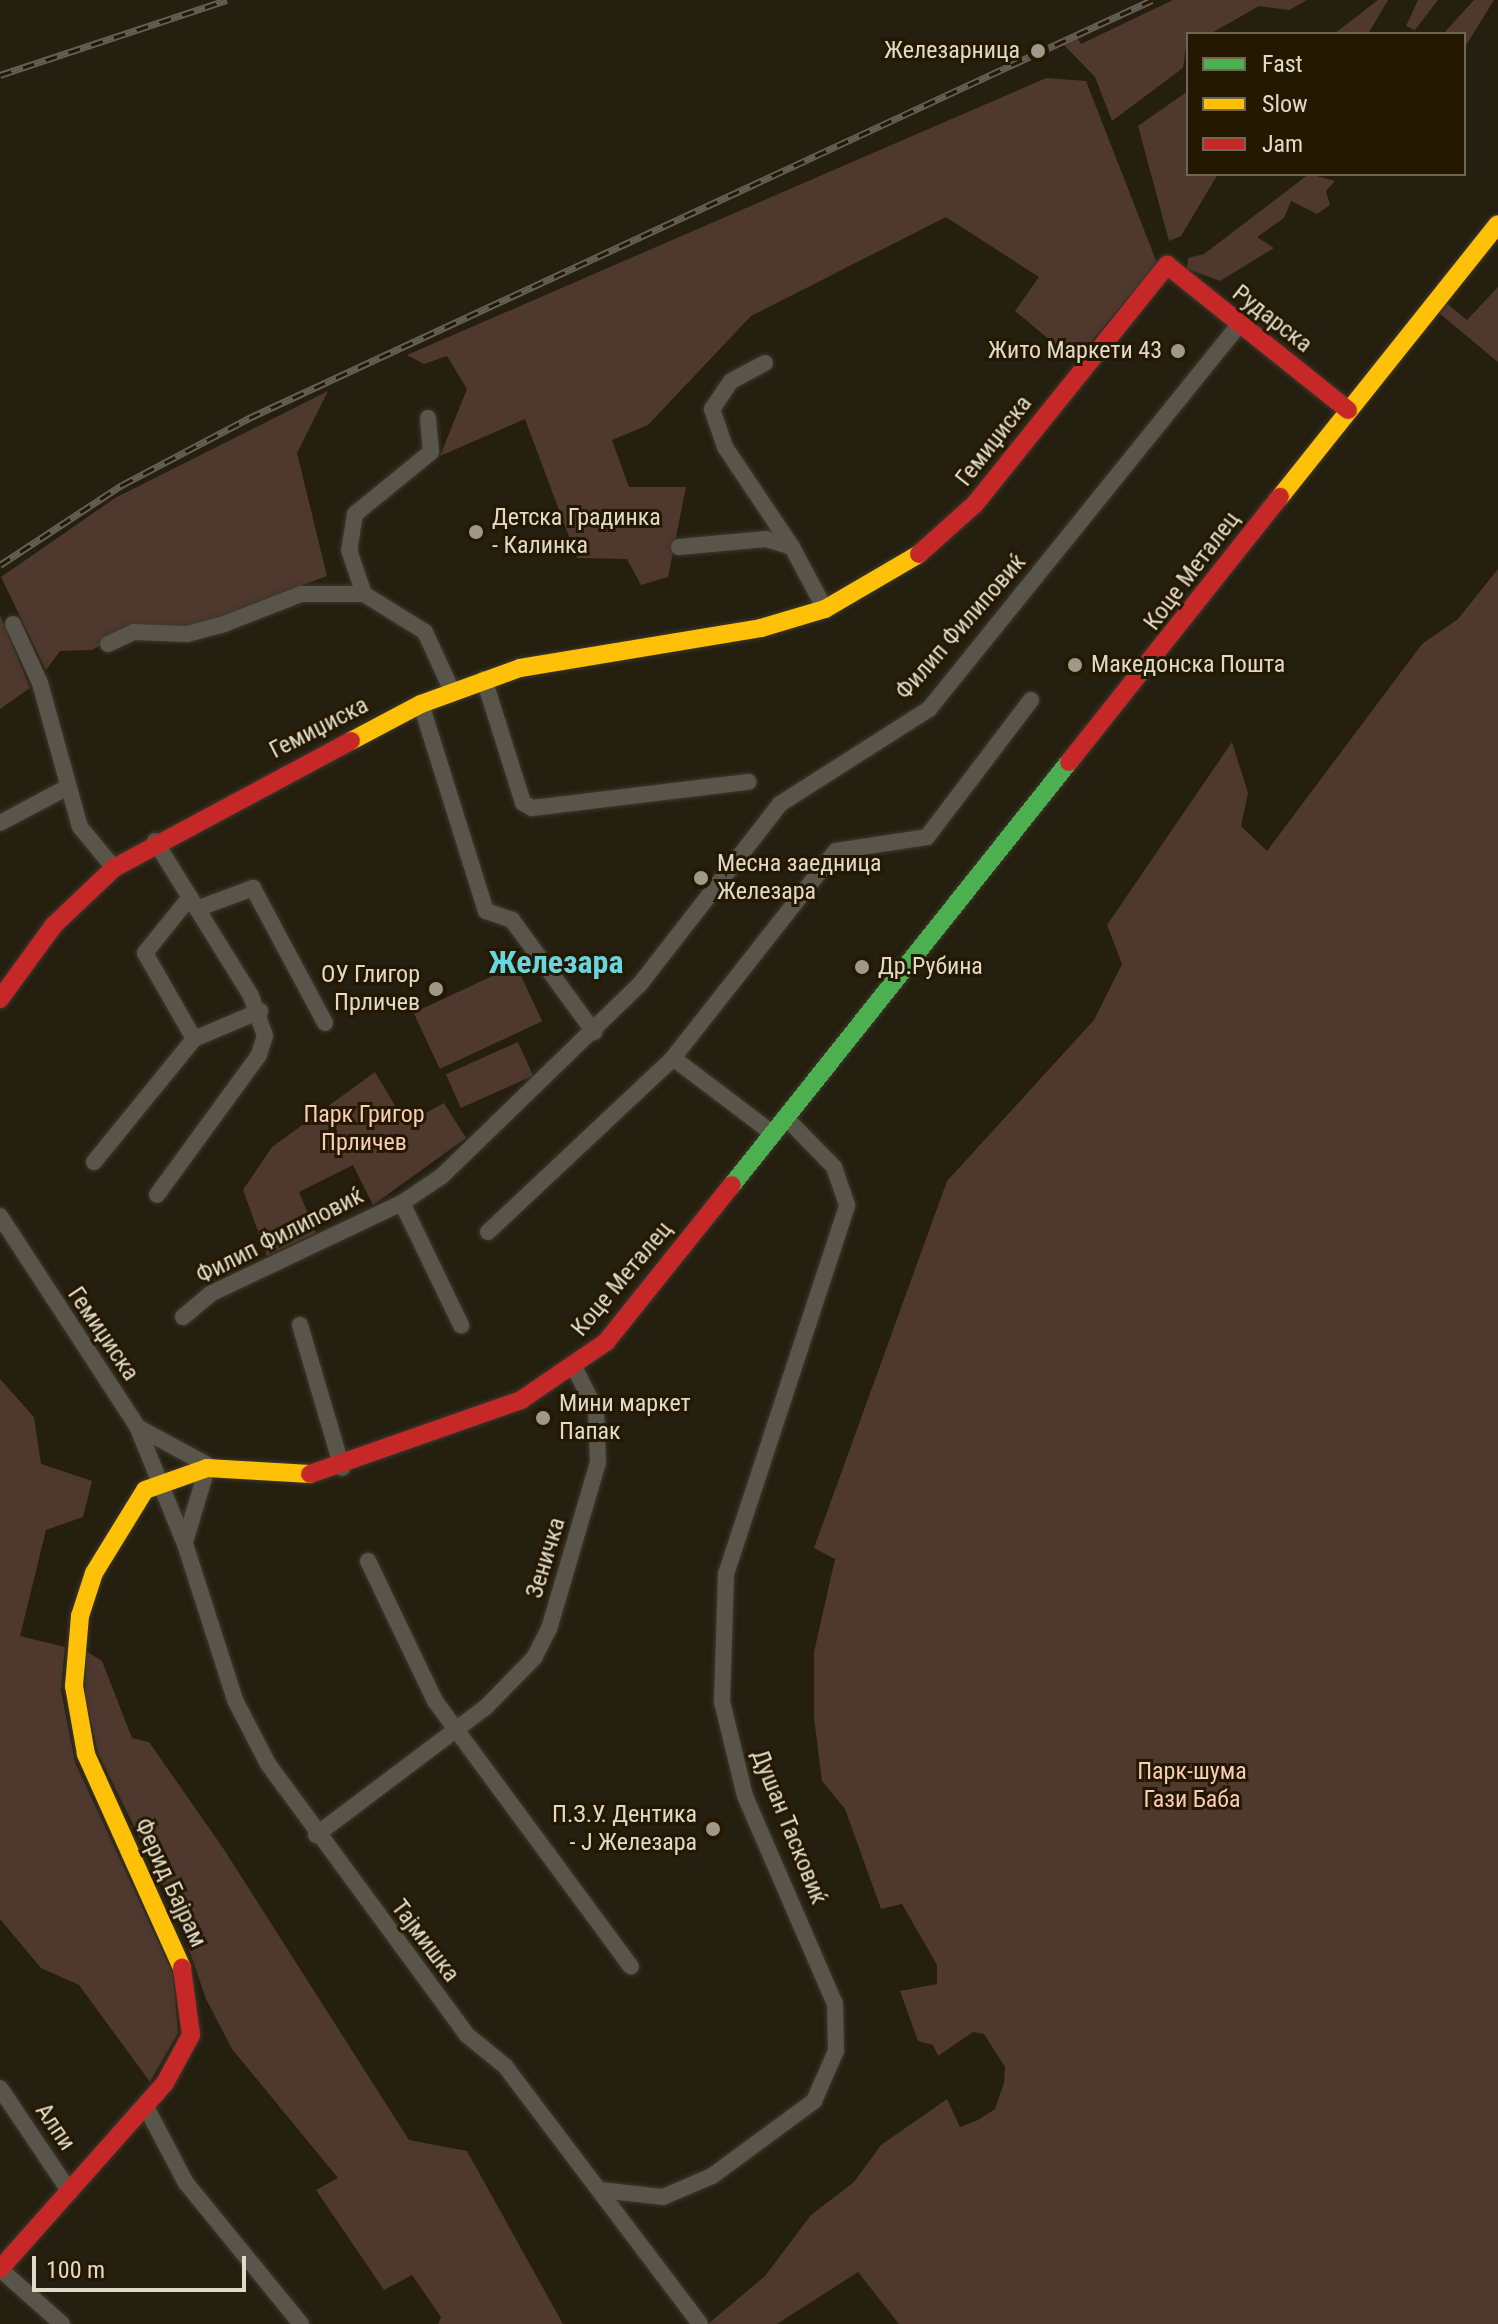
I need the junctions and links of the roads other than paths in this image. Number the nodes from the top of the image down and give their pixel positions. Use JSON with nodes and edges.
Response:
{"nodes":[{"id":1,"x":1498,"y":224,"type":"edge"},
{"id":2,"x":1167,"y":265,"type":"joint"},
{"id":3,"x":1238,"y":326,"type":"junction"},
{"id":4,"x":765,"y":363,"type":"dead end"},
{"id":5,"x":1348,"y":410,"type":"junction"},
{"id":6,"x":428,"y":418,"type":"dead end"},
{"id":7,"x":679,"y":547,"type":"dead end"},
{"id":8,"x":792,"y":547,"type":"junction"},
{"id":9,"x":364,"y":594,"type":"junction"},
{"id":10,"x":825,"y":609,"type":"junction"},
{"id":11,"x":13,"y":624,"type":"dead end"},
{"id":12,"x":108,"y":644,"type":"dead end"},
{"id":13,"x":484,"y":679,"type":"junction"},
{"id":14,"x":452,"y":691,"type":"junction"},
{"id":15,"x":1031,"y":700,"type":"dead end"},
{"id":16,"x":421,"y":704,"type":"junction"},
{"id":17,"x":748,"y":782,"type":"dead end"},
{"id":18,"x":66,"y":788,"type":"junction"},
{"id":19,"x":0,"y":823,"type":"edge"},
{"id":20,"x":155,"y":841,"type":"junction"},
{"id":21,"x":114,"y":868,"type":"junction"},
{"id":22,"x":194,"y":902,"type":"junction"},
{"id":23,"x":0,"y":999,"type":"edge"},
{"id":24,"x":260,"y":1011,"type":"junction"},
{"id":25,"x":325,"y":1023,"type":"dead end"},
{"id":26,"x":594,"y":1032,"type":"junction"},
{"id":27,"x":194,"y":1039,"type":"junction"},
{"id":28,"x":673,"y":1058,"type":"junction"},
{"id":29,"x":785,"y":1117,"type":"junction"},
{"id":30,"x":772,"y":1133,"type":"junction"},
{"id":31,"x":94,"y":1162,"type":"dead end"},
{"id":32,"x":157,"y":1195,"type":"dead end"},
{"id":33,"x":402,"y":1203,"type":"junction"},
{"id":34,"x":0,"y":1216,"type":"edge"},
{"id":35,"x":488,"y":1232,"type":"dead end"},
{"id":36,"x":183,"y":1317,"type":"dead end"},
{"id":37,"x":300,"y":1325,"type":"dead end"},
{"id":38,"x":461,"y":1325,"type":"dead end"},
{"id":39,"x":575,"y":1369,"type":"junction"},
{"id":40,"x":137,"y":1426,"type":"junction"},
{"id":41,"x":210,"y":1468,"type":"junction"},
{"id":42,"x":342,"y":1468,"type":"junction"},
{"id":43,"x":161,"y":1481,"type":"junction"},
{"id":44,"x":185,"y":1544,"type":"junction"},
{"id":45,"x":368,"y":1561,"type":"dead end"},
{"id":46,"x":455,"y":1728,"type":"junction"},
{"id":47,"x":316,"y":1835,"type":"junction"},
{"id":48,"x":631,"y":1967,"type":"dead end"},
{"id":49,"x":0,"y":2088,"type":"edge"},
{"id":50,"x":145,"y":2105,"type":"junction"},
{"id":51,"x":599,"y":2189,"type":"junction"},
{"id":52,"x":70,"y":2192,"type":"junction"},
{"id":53,"x":0,"y":2269,"type":"edge"},
{"id":54,"x":62,"y":2324,"type":"edge"},
{"id":55,"x":301,"y":2324,"type":"edge"},
{"id":56,"x":700,"y":2324,"type":"edge"}],
"edges":[{"from":1,"to":5,"type":"street","name":"Коце Металец"},
{"from":2,"to":3,"type":"street","name":"Рударска"},
{"from":2,"to":10,"type":"street","name":"Гемиџиска"},
{"from":3,"to":5,"type":"street","name":"Рударска"},
{"from":3,"to":26,"type":"street","name":"Филип Филиповиќ"},
{"from":4,"to":8,"type":"street"},
{"from":5,"to":29,"type":"street","name":"Коце Металец"},
{"from":6,"to":9,"type":"street"},
{"from":7,"to":8,"type":"street"},
{"from":8,"to":10,"type":"street"},
{"from":9,"to":12,"type":"street"},
{"from":9,"to":14,"type":"street"},
{"from":10,"to":13,"type":"street","name":"Гемиџиска"},
{"from":11,"to":18,"type":"street"},
{"from":13,"to":14,"type":"street","name":"Гемиџиска"},
{"from":13,"to":17,"type":"street"},
{"from":14,"to":16,"type":"street","name":"Гемиџиска"},
{"from":15,"to":28,"type":"street"},
{"from":16,"to":20,"type":"street","name":"Гемиџиска"},
{"from":16,"to":26,"type":"street"},
{"from":18,"to":19,"type":"street"},
{"from":18,"to":21,"type":"street"},
{"from":20,"to":21,"type":"street","name":"Гемиџиска"},
{"from":20,"to":22,"type":"street"},
{"from":21,"to":23,"type":"street","name":"Гемиџиска"},
{"from":22,"to":24,"type":"street"},
{"from":22,"to":25,"type":"street"},
{"from":22,"to":27,"type":"street"},
{"from":24,"to":27,"type":"street"},
{"from":24,"to":32,"type":"street"},
{"from":26,"to":33,"type":"street","name":"Филип Филиповиќ"},
{"from":27,"to":31,"type":"street"},
{"from":28,"to":30,"type":"street"},
{"from":28,"to":35,"type":"street"},
{"from":29,"to":30,"type":"street","name":"Коце Металец"},
{"from":29,"to":51,"type":"street","name":"Душан Тасковиќ"},
{"from":30,"to":39,"type":"street","name":"Коце Металец"},
{"from":33,"to":36,"type":"street","name":"Филип Филиповиќ"},
{"from":33,"to":38,"type":"street","name":"Филип Филиповиќ"},
{"from":34,"to":40,"type":"street","name":"Гемиџиска"},
{"from":37,"to":42,"type":"street"},
{"from":39,"to":42,"type":"street","name":"Коце Металец"},
{"from":39,"to":46,"type":"street","name":"Зеничка"},
{"from":40,"to":41,"type":"street","name":"Коце Металец"},
{"from":40,"to":43,"type":"street","name":"Гемиџиска"},
{"from":41,"to":42,"type":"street","name":"Коце Металец"},
{"from":41,"to":43,"type":"street","name":"Коце Металец"},
{"from":41,"to":44,"type":"street"},
{"from":43,"to":44,"type":"street","name":"Тајмишка"},
{"from":43,"to":50,"type":"street","name":"Ферид Бајрам"},
{"from":44,"to":47,"type":"street","name":"Тајмишка"},
{"from":45,"to":46,"type":"street"},
{"from":46,"to":47,"type":"street","name":"Зеничка"},
{"from":46,"to":48,"type":"street"},
{"from":47,"to":51,"type":"street","name":"Тајмишка"},
{"from":49,"to":52,"type":"street","name":"Алпи"},
{"from":50,"to":52,"type":"street","name":"Ферид Бајрам"},
{"from":50,"to":55,"type":"street"},
{"from":51,"to":56,"type":"street","name":"Тајмишка"},
{"from":52,"to":53,"type":"street","name":"Ферид Бајрам"},
{"from":53,"to":54,"type":"street"}]}
